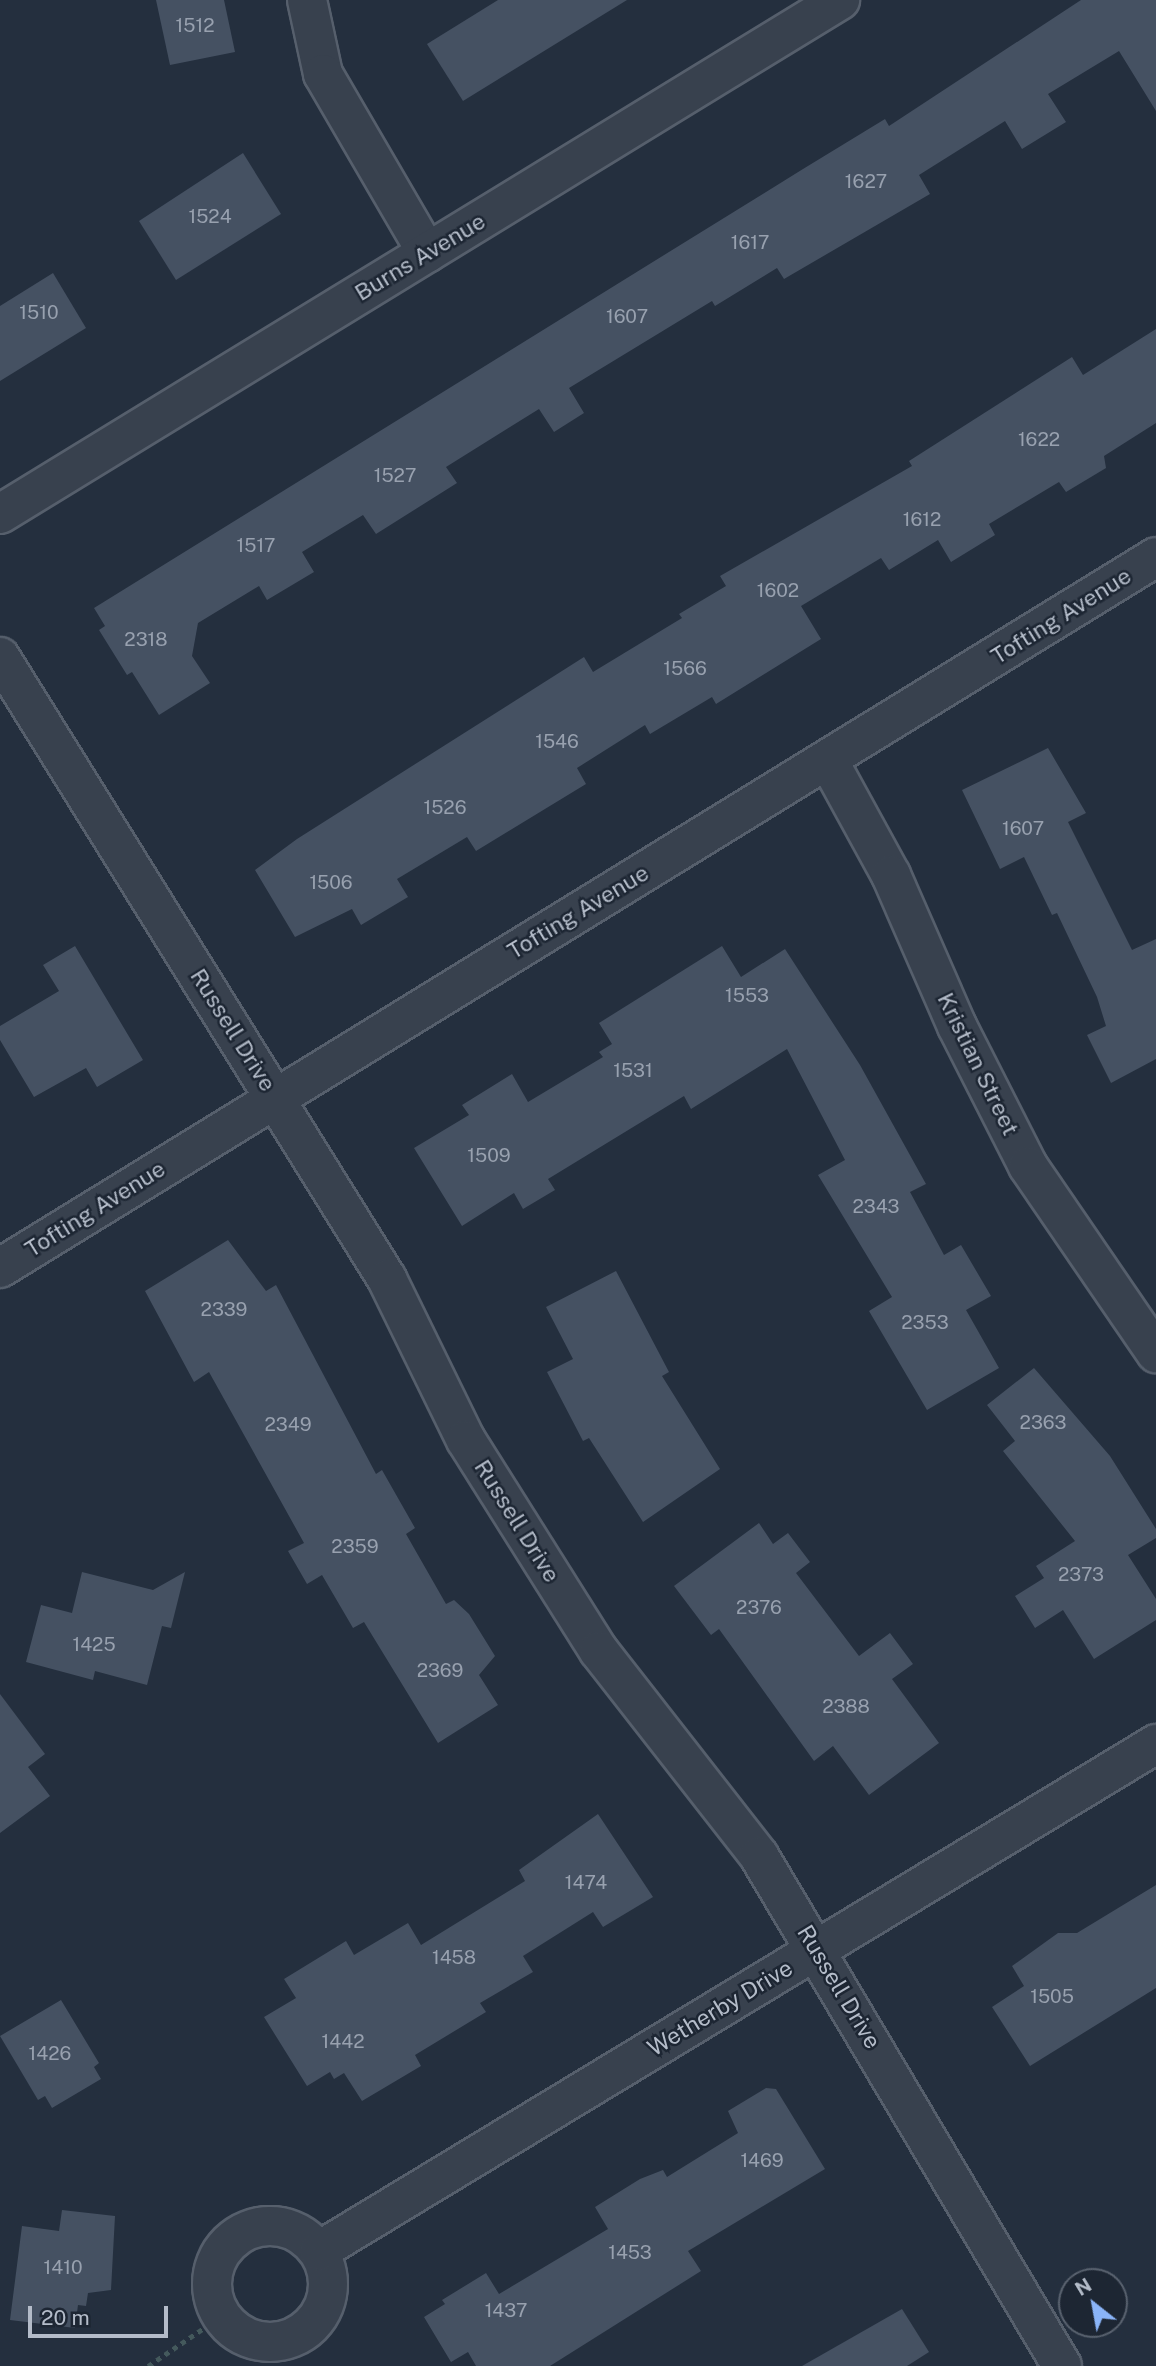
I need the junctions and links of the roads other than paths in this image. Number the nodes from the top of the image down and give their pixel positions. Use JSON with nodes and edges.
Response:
{"nodes":[{"id":1,"x":307,"y":0,"type":"edge"},
{"id":2,"x":840,"y":0,"type":"edge"},
{"id":3,"x":427,"y":253,"type":"junction"},
{"id":4,"x":0,"y":514,"type":"edge"},
{"id":5,"x":1156,"y":557,"type":"edge"},
{"id":6,"x":0,"y":657,"type":"edge"},
{"id":7,"x":828,"y":760,"type":"junction"},
{"id":8,"x":275,"y":1098,"type":"junction"},
{"id":9,"x":0,"y":1268,"type":"edge"},
{"id":10,"x":1156,"y":1353,"type":"edge"},
{"id":11,"x":1156,"y":1744,"type":"edge"},
{"id":12,"x":817,"y":1950,"type":"junction"},
{"id":13,"x":320,"y":2251,"type":"junction"},
{"id":14,"x":1062,"y":2366,"type":"edge"}],
"edges":[{"from":1,"to":3,"type":"street"},
{"from":2,"to":3,"type":"street","name":"Burns Avenue"},
{"from":3,"to":4,"type":"street","name":"Burns Avenue"},
{"from":5,"to":7,"type":"street","name":"Tofting Avenue"},
{"from":6,"to":8,"type":"street","name":"Russell Drive"},
{"from":7,"to":8,"type":"street","name":"Tofting Avenue"},
{"from":7,"to":10,"type":"street","name":"Kristian Street"},
{"from":8,"to":9,"type":"street","name":"Tofting Avenue"},
{"from":8,"to":12,"type":"street","name":"Russell Drive"},
{"from":11,"to":12,"type":"street","name":"Wetherby Drive"},
{"from":12,"to":13,"type":"street","name":"Wetherby Drive"},
{"from":12,"to":14,"type":"street","name":"Russell Drive"},
{"from":13,"to":13,"type":"street"}]}
